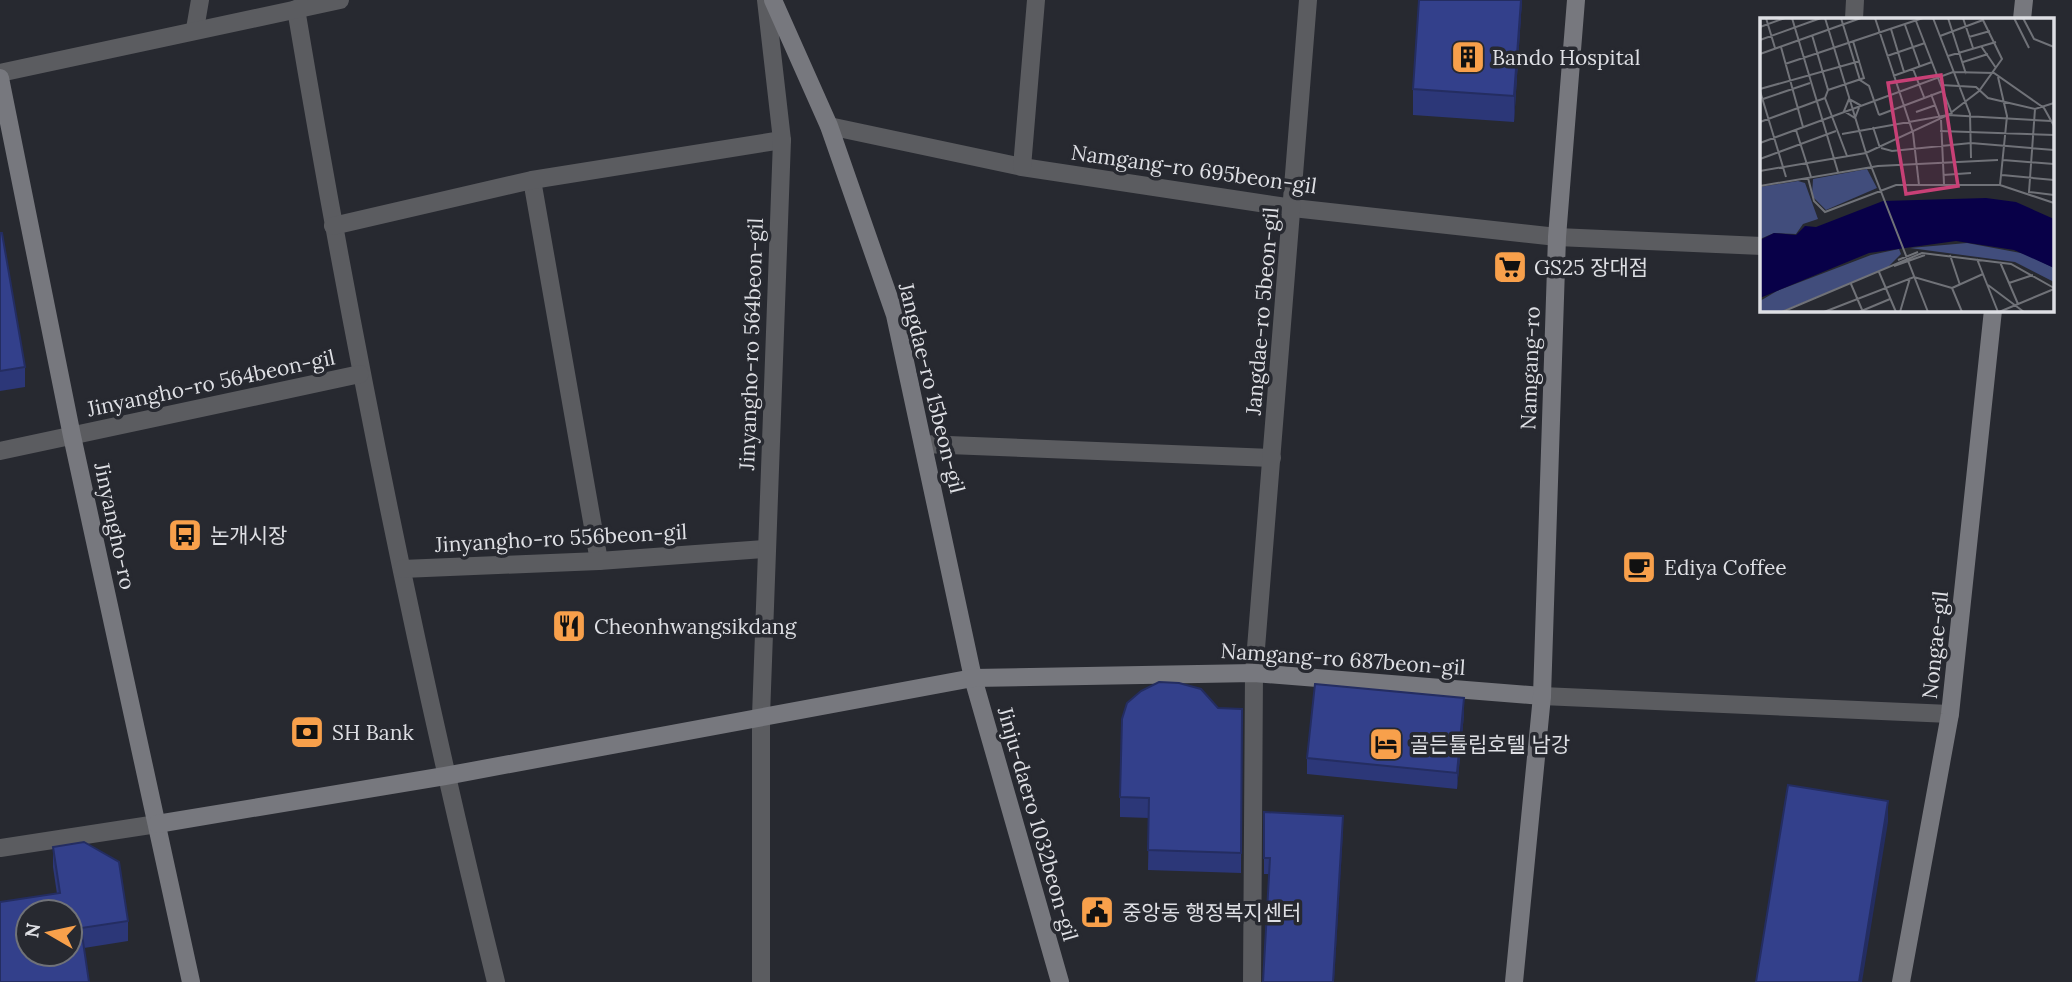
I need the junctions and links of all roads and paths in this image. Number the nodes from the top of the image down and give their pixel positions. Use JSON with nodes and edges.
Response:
{"nodes":[{"id":1,"x":200,"y":0,"type":"edge"},
{"id":2,"x":340,"y":0,"type":"edge"},
{"id":3,"x":766,"y":0,"type":"edge"},
{"id":4,"x":773,"y":0,"type":"edge"},
{"id":5,"x":1036,"y":0,"type":"edge"},
{"id":6,"x":1308,"y":0,"type":"edge"},
{"id":7,"x":1576,"y":0,"type":"edge"},
{"id":8,"x":1855,"y":0,"type":"edge"},
{"id":9,"x":2024,"y":0,"type":"edge"},
{"id":10,"x":296,"y":9,"type":"junction"},
{"id":11,"x":1854,"y":18,"type":"edge"},
{"id":12,"x":2022,"y":18,"type":"edge"},
{"id":13,"x":195,"y":29,"type":"junction"},
{"id":14,"x":0,"y":73,"type":"edge"},
{"id":15,"x":0,"y":78,"type":"edge"},
{"id":16,"x":829,"y":126,"type":"junction"},
{"id":17,"x":782,"y":140,"type":"junction"},
{"id":18,"x":1021,"y":167,"type":"junction"},
{"id":19,"x":532,"y":180,"type":"junction"},
{"id":20,"x":1293,"y":208,"type":"junction"},
{"id":21,"x":333,"y":226,"type":"junction"},
{"id":22,"x":1557,"y":237,"type":"junction"},
{"id":23,"x":1760,"y":246,"type":"edge"},
{"id":24,"x":1993,"y":312,"type":"edge"},
{"id":25,"x":360,"y":374,"type":"junction"},
{"id":26,"x":72,"y":436,"type":"junction"},
{"id":27,"x":923,"y":444,"type":"junction"},
{"id":28,"x":0,"y":451,"type":"edge"},
{"id":29,"x":1272,"y":458,"type":"junction"},
{"id":30,"x":765,"y":549,"type":"junction"},
{"id":31,"x":599,"y":561,"type":"junction"},
{"id":32,"x":402,"y":569,"type":"junction"},
{"id":33,"x":1254,"y":673,"type":"junction"},
{"id":34,"x":973,"y":678,"type":"junction"},
{"id":35,"x":1542,"y":696,"type":"junction"},
{"id":36,"x":1950,"y":714,"type":"junction"},
{"id":37,"x":761,"y":716,"type":"junction"},
{"id":38,"x":445,"y":776,"type":"junction"},
{"id":39,"x":157,"y":824,"type":"junction"},
{"id":40,"x":0,"y":848,"type":"edge"},
{"id":41,"x":191,"y":982,"type":"edge"},
{"id":42,"x":496,"y":982,"type":"edge"},
{"id":43,"x":761,"y":982,"type":"edge"},
{"id":44,"x":1060,"y":982,"type":"edge"},
{"id":45,"x":1252,"y":982,"type":"edge"},
{"id":46,"x":1514,"y":982,"type":"edge"},
{"id":47,"x":1901,"y":982,"type":"edge"}],
"edges":[{"from":1,"to":13,"type":"street"},
{"from":2,"to":10,"type":"street"},
{"from":3,"to":17,"type":"street","name":"Jinyangho-ro 564beon-gil"},
{"from":4,"to":16,"type":"street","name":"Jangdae-ro 15beon-gil"},
{"from":5,"to":18,"type":"street"},
{"from":6,"to":20,"type":"street","name":"Jangdae-ro 5beon-gil"},
{"from":7,"to":22,"type":"street","name":"Namgang-ro"},
{"from":8,"to":11,"type":"street"},
{"from":9,"to":12,"type":"street"},
{"from":10,"to":13,"type":"street"},
{"from":10,"to":21,"type":"street","name":"Jinyangho-ro 564beon-gil"},
{"from":13,"to":14,"type":"street"},
{"from":15,"to":26,"type":"street","name":"Jinyangho-ro"},
{"from":16,"to":18,"type":"street","name":"Namgang-ro 695beon-gil"},
{"from":16,"to":27,"type":"street","name":"Jangdae-ro 15beon-gil"},
{"from":17,"to":19,"type":"street"},
{"from":17,"to":30,"type":"street","name":"Jinyangho-ro 564beon-gil"},
{"from":18,"to":20,"type":"street","name":"Namgang-ro 695beon-gil"},
{"from":19,"to":21,"type":"street"},
{"from":19,"to":31,"type":"street"},
{"from":20,"to":22,"type":"street","name":"Namgang-ro 695beon-gil"},
{"from":20,"to":29,"type":"street","name":"Jangdae-ro 5beon-gil"},
{"from":21,"to":25,"type":"street","name":"Jinyangho-ro 564beon-gil"},
{"from":22,"to":23,"type":"street","name":"Namgang-ro 695beon-gil"},
{"from":22,"to":35,"type":"street","name":"Namgang-ro"},
{"from":24,"to":36,"type":"street","name":"Nongae-gil"},
{"from":25,"to":26,"type":"street","name":"Jinyangho-ro 564beon-gil"},
{"from":25,"to":32,"type":"street","name":"Jinyangho-ro 564beon-gil"},
{"from":26,"to":28,"type":"street","name":"Jinyangho-ro 564beon-gil"},
{"from":26,"to":39,"type":"street","name":"Jinyangho-ro"},
{"from":27,"to":29,"type":"street"},
{"from":27,"to":34,"type":"street","name":"Jangdae-ro 15beon-gil"},
{"from":29,"to":33,"type":"street","name":"Jangdae-ro 5beon-gil"},
{"from":30,"to":31,"type":"street","name":"Jinyangho-ro 556beon-gil"},
{"from":30,"to":37,"type":"street"},
{"from":31,"to":32,"type":"street","name":"Jinyangho-ro 556beon-gil"},
{"from":32,"to":38,"type":"street"},
{"from":33,"to":34,"type":"street","name":"Namgang-ro 687beon-gil"},
{"from":33,"to":35,"type":"street","name":"Namgang-ro 687beon-gil"},
{"from":33,"to":45,"type":"street","name":"Jangdae-ro 5beon-gil"},
{"from":34,"to":37,"type":"street"},
{"from":34,"to":44,"type":"street","name":"Jinju-daero 1032beon-gil"},
{"from":35,"to":36,"type":"street"},
{"from":35,"to":46,"type":"street","name":"Namgang-ro"},
{"from":36,"to":47,"type":"street","name":"Nongae-gil"},
{"from":37,"to":38,"type":"street"},
{"from":37,"to":43,"type":"street"},
{"from":38,"to":39,"type":"street"},
{"from":38,"to":42,"type":"street"},
{"from":39,"to":40,"type":"street"},
{"from":39,"to":41,"type":"street","name":"Jinyangho-ro"}]}
